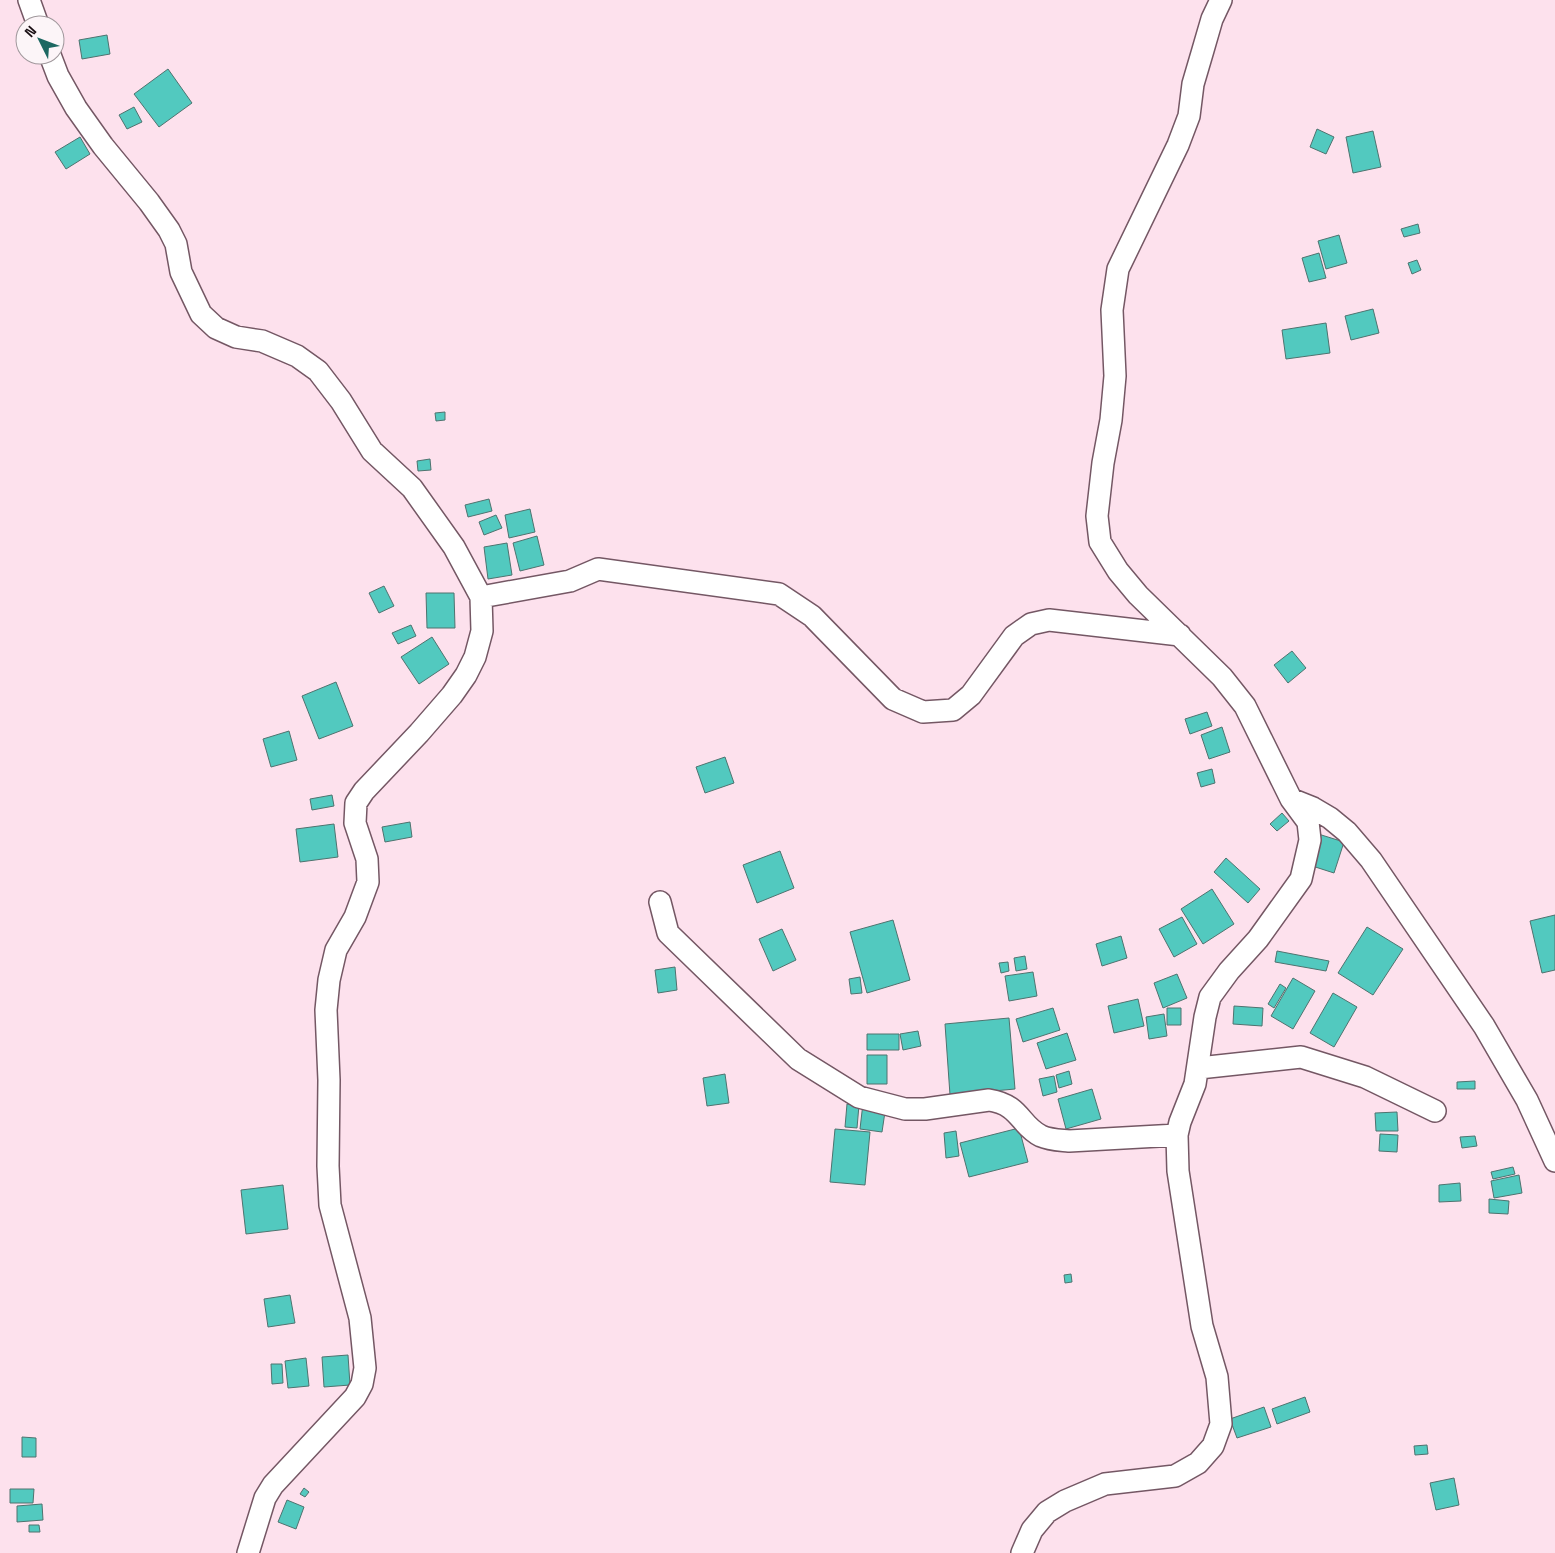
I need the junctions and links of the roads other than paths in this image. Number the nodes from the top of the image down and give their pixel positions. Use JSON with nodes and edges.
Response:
{"nodes":[{"id":1,"x":30,"y":0,"type":"edge"},
{"id":2,"x":1221,"y":0,"type":"edge"},
{"id":3,"x":35,"y":15,"type":"edge"},
{"id":4,"x":54,"y":65,"type":"edge"},
{"id":5,"x":481,"y":597,"type":"junction"},
{"id":6,"x":1180,"y":635,"type":"junction"},
{"id":7,"x":1291,"y":799,"type":"junction"},
{"id":8,"x":660,"y":902,"type":"dead end"},
{"id":9,"x":1198,"y":1068,"type":"junction"},
{"id":10,"x":1435,"y":1110,"type":"dead end"},
{"id":11,"x":1177,"y":1135,"type":"junction"},
{"id":12,"x":1555,"y":1161,"type":"edge"},
{"id":13,"x":248,"y":1553,"type":"edge"},
{"id":14,"x":1022,"y":1553,"type":"edge"}],
"edges":[{"from":1,"to":3,"type":"street"},
{"from":2,"to":6,"type":"street"},
{"from":4,"to":5,"type":"street"},
{"from":5,"to":6,"type":"street"},
{"from":5,"to":13,"type":"street"},
{"from":6,"to":7,"type":"street"},
{"from":7,"to":9,"type":"street"},
{"from":7,"to":12,"type":"street"},
{"from":8,"to":11,"type":"street"},
{"from":9,"to":10,"type":"street"},
{"from":9,"to":11,"type":"street"},
{"from":11,"to":14,"type":"street"}]}
